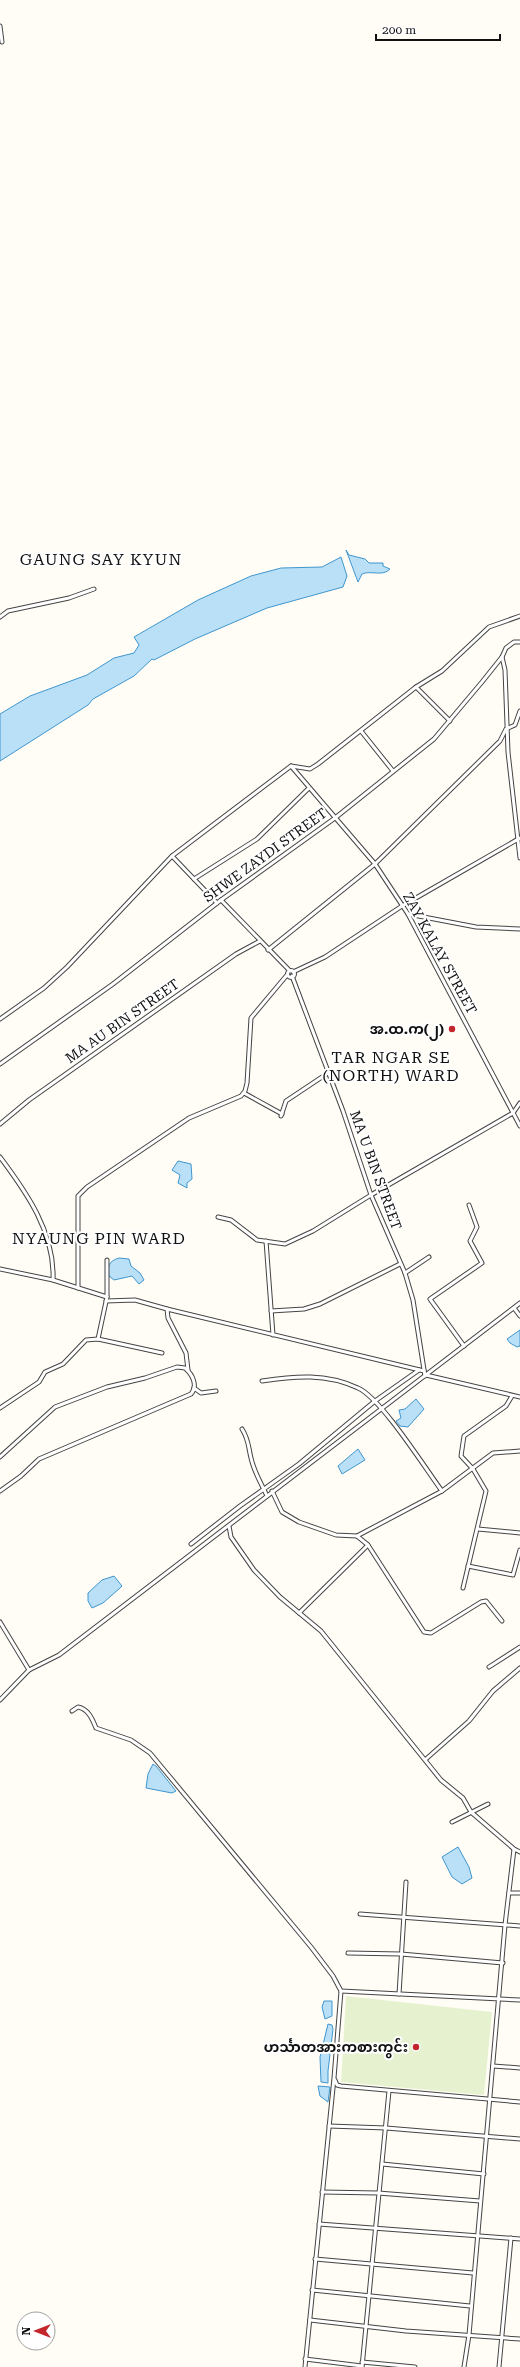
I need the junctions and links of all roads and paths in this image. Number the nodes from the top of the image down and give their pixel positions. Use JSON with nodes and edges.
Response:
{"nodes":[{"id":1,"x":0,"y":26,"type":"edge"},
{"id":2,"x":2,"y":42,"type":"dead end"},
{"id":3,"x":94,"y":589,"type":"dead end"},
{"id":4,"x":520,"y":616,"type":"edge"},
{"id":5,"x":0,"y":617,"type":"edge"},
{"id":6,"x":520,"y":642,"type":"edge"},
{"id":7,"x":502,"y":657,"type":"junction"},
{"id":8,"x":416,"y":687,"type":"junction"},
{"id":9,"x":520,"y":711,"type":"edge"},
{"id":10,"x":450,"y":721,"type":"junction"},
{"id":11,"x":506,"y":729,"type":"junction"},
{"id":12,"x":361,"y":731,"type":"junction"},
{"id":13,"x":291,"y":766,"type":"junction"},
{"id":14,"x":393,"y":771,"type":"junction"},
{"id":15,"x":309,"y":788,"type":"junction"},
{"id":16,"x":335,"y":818,"type":"junction"},
{"id":17,"x":520,"y":838,"type":"edge"},
{"id":18,"x":172,"y":856,"type":"junction"},
{"id":19,"x":520,"y":858,"type":"edge"},
{"id":20,"x":375,"y":864,"type":"junction"},
{"id":21,"x":194,"y":879,"type":"junction"},
{"id":22,"x":221,"y":900,"type":"junction"},
{"id":23,"x":217,"y":903,"type":"junction"},
{"id":24,"x":402,"y":906,"type":"junction"},
{"id":25,"x":408,"y":914,"type":"junction"},
{"id":26,"x":520,"y":929,"type":"edge"},
{"id":27,"x":260,"y":941,"type":"junction"},
{"id":28,"x":268,"y":950,"type":"junction"},
{"id":29,"x":291,"y":972,"type":"junction"},
{"id":30,"x":287,"y":975,"type":"junction"},
{"id":31,"x":292,"y":976,"type":"junction"},
{"id":32,"x":0,"y":1019,"type":"edge"},
{"id":33,"x":0,"y":1064,"type":"edge"},
{"id":34,"x":328,"y":1073,"type":"junction"},
{"id":35,"x":244,"y":1093,"type":"junction"},
{"id":36,"x":520,"y":1102,"type":"edge"},
{"id":37,"x":513,"y":1112,"type":"junction"},
{"id":38,"x":0,"y":1124,"type":"edge"},
{"id":39,"x":520,"y":1126,"type":"edge"},
{"id":40,"x":0,"y":1156,"type":"edge"},
{"id":41,"x":371,"y":1195,"type":"junction"},
{"id":42,"x":469,"y":1206,"type":"dead end"},
{"id":43,"x":218,"y":1217,"type":"dead end"},
{"id":44,"x":266,"y":1241,"type":"junction"},
{"id":45,"x":429,"y":1258,"type":"dead end"},
{"id":46,"x":107,"y":1260,"type":"dead end"},
{"id":47,"x":400,"y":1264,"type":"junction"},
{"id":48,"x":0,"y":1269,"type":"edge"},
{"id":49,"x":405,"y":1273,"type":"junction"},
{"id":50,"x":53,"y":1280,"type":"junction"},
{"id":51,"x":78,"y":1288,"type":"junction"},
{"id":52,"x":107,"y":1299,"type":"junction"},
{"id":53,"x":520,"y":1303,"type":"edge"},
{"id":54,"x":514,"y":1308,"type":"junction"},
{"id":55,"x":167,"y":1309,"type":"junction"},
{"id":56,"x":270,"y":1311,"type":"junction"},
{"id":57,"x":520,"y":1316,"type":"edge"},
{"id":58,"x":273,"y":1335,"type":"junction"},
{"id":59,"x":98,"y":1339,"type":"junction"},
{"id":60,"x":464,"y":1346,"type":"junction"},
{"id":61,"x":162,"y":1353,"type":"dead end"},
{"id":62,"x":188,"y":1370,"type":"junction"},
{"id":63,"x":419,"y":1370,"type":"junction"},
{"id":64,"x":425,"y":1374,"type":"junction"},
{"id":65,"x":262,"y":1381,"type":"dead end"},
{"id":66,"x":194,"y":1388,"type":"junction"},
{"id":67,"x":216,"y":1391,"type":"dead end"},
{"id":68,"x":512,"y":1396,"type":"junction"},
{"id":69,"x":520,"y":1397,"type":"edge"},
{"id":70,"x":375,"y":1401,"type":"junction"},
{"id":71,"x":0,"y":1408,"type":"edge"},
{"id":72,"x":381,"y":1408,"type":"junction"},
{"id":73,"x":242,"y":1428,"type":"dead end"},
{"id":74,"x":520,"y":1451,"type":"edge"},
{"id":75,"x":0,"y":1457,"type":"edge"},
{"id":76,"x":473,"y":1469,"type":"junction"},
{"id":77,"x":264,"y":1488,"type":"junction"},
{"id":78,"x":0,"y":1491,"type":"edge"},
{"id":79,"x":272,"y":1491,"type":"junction"},
{"id":80,"x":442,"y":1491,"type":"junction"},
{"id":81,"x":267,"y":1496,"type":"junction"},
{"id":82,"x":229,"y":1526,"type":"junction"},
{"id":83,"x":478,"y":1529,"type":"junction"},
{"id":84,"x":520,"y":1533,"type":"edge"},
{"id":85,"x":358,"y":1536,"type":"junction"},
{"id":86,"x":191,"y":1544,"type":"dead end"},
{"id":87,"x":368,"y":1545,"type":"junction"},
{"id":88,"x":520,"y":1550,"type":"edge"},
{"id":89,"x":468,"y":1566,"type":"junction"},
{"id":90,"x":463,"y":1588,"type":"dead end"},
{"id":91,"x":299,"y":1612,"type":"junction"},
{"id":92,"x":502,"y":1621,"type":"dead end"},
{"id":93,"x":0,"y":1622,"type":"edge"},
{"id":94,"x":520,"y":1647,"type":"edge"},
{"id":95,"x":489,"y":1667,"type":"dead end"},
{"id":96,"x":520,"y":1668,"type":"edge"},
{"id":97,"x":29,"y":1670,"type":"junction"},
{"id":98,"x":0,"y":1700,"type":"edge"},
{"id":99,"x":72,"y":1711,"type":"dead end"},
{"id":100,"x":426,"y":1759,"type":"junction"},
{"id":101,"x":488,"y":1804,"type":"dead end"},
{"id":102,"x":471,"y":1812,"type":"junction"},
{"id":103,"x":452,"y":1822,"type":"dead end"},
{"id":104,"x":514,"y":1849,"type":"junction"},
{"id":105,"x":520,"y":1852,"type":"edge"},
{"id":106,"x":406,"y":1882,"type":"dead end"},
{"id":107,"x":509,"y":1893,"type":"junction"},
{"id":108,"x":520,"y":1893,"type":"edge"},
{"id":109,"x":360,"y":1914,"type":"dead end"},
{"id":110,"x":405,"y":1917,"type":"junction"},
{"id":111,"x":505,"y":1925,"type":"junction"},
{"id":112,"x":520,"y":1926,"type":"edge"},
{"id":113,"x":348,"y":1953,"type":"dead end"},
{"id":114,"x":401,"y":1954,"type":"junction"},
{"id":115,"x":502,"y":1963,"type":"junction"},
{"id":116,"x":340,"y":1991,"type":"junction"},
{"id":117,"x":399,"y":1994,"type":"junction"},
{"id":118,"x":500,"y":1999,"type":"junction"},
{"id":119,"x":520,"y":2000,"type":"edge"},
{"id":120,"x":493,"y":2066,"type":"junction"},
{"id":121,"x":520,"y":2068,"type":"edge"},
{"id":122,"x":334,"y":2078,"type":"junction"},
{"id":123,"x":389,"y":2091,"type":"junction"},
{"id":124,"x":490,"y":2100,"type":"junction"},
{"id":125,"x":520,"y":2102,"type":"edge"},
{"id":126,"x":329,"y":2126,"type":"junction"},
{"id":127,"x":386,"y":2128,"type":"junction"},
{"id":128,"x":487,"y":2136,"type":"junction"},
{"id":129,"x":520,"y":2139,"type":"edge"},
{"id":130,"x":382,"y":2164,"type":"junction"},
{"id":131,"x":484,"y":2174,"type":"junction"},
{"id":132,"x":322,"y":2192,"type":"junction"},
{"id":133,"x":378,"y":2193,"type":"junction"},
{"id":134,"x":480,"y":2201,"type":"junction"},
{"id":135,"x":319,"y":2224,"type":"junction"},
{"id":136,"x":375,"y":2228,"type":"junction"},
{"id":137,"x":477,"y":2236,"type":"junction"},
{"id":138,"x":511,"y":2238,"type":"junction"},
{"id":139,"x":520,"y":2239,"type":"edge"},
{"id":140,"x":315,"y":2259,"type":"junction"},
{"id":141,"x":371,"y":2264,"type":"junction"},
{"id":142,"x":473,"y":2273,"type":"junction"},
{"id":143,"x":312,"y":2290,"type":"junction"},
{"id":144,"x":368,"y":2295,"type":"junction"},
{"id":145,"x":470,"y":2306,"type":"junction"},
{"id":146,"x":310,"y":2320,"type":"junction"},
{"id":147,"x":366,"y":2326,"type":"junction"},
{"id":148,"x":469,"y":2335,"type":"junction"},
{"id":149,"x":503,"y":2337,"type":"junction"},
{"id":150,"x":520,"y":2339,"type":"edge"},
{"id":151,"x":306,"y":2359,"type":"junction"},
{"id":152,"x":362,"y":2365,"type":"edge"},
{"id":153,"x":305,"y":2367,"type":"edge"},
{"id":154,"x":415,"y":2367,"type":"edge"},
{"id":155,"x":464,"y":2367,"type":"edge"},
{"id":156,"x":499,"y":2367,"type":"edge"}],
"edges":[{"from":1,"to":2,"type":"street"},
{"from":3,"to":5,"type":"street"},
{"from":4,"to":8,"type":"street"},
{"from":6,"to":7,"type":"street","name":"SHWE ZAYDI STREET"},
{"from":7,"to":10,"type":"street","name":"SHWE ZAYDI STREET"},
{"from":7,"to":11,"type":"street"},
{"from":8,"to":10,"type":"street"},
{"from":8,"to":12,"type":"street"},
{"from":9,"to":11,"type":"street"},
{"from":10,"to":14,"type":"street","name":"SHWE ZAYDI STREET"},
{"from":11,"to":17,"type":"street"},
{"from":11,"to":20,"type":"street"},
{"from":12,"to":13,"type":"street"},
{"from":12,"to":14,"type":"street"},
{"from":13,"to":15,"type":"street","name":"ZAY KALAY STREET"},
{"from":13,"to":18,"type":"street"},
{"from":14,"to":16,"type":"street","name":"SHWE ZAYDI STREET"},
{"from":15,"to":16,"type":"street","name":"ZAY KALAY STREET"},
{"from":15,"to":21,"type":"street"},
{"from":16,"to":20,"type":"street","name":"ZAY KALAY STREET"},
{"from":16,"to":22,"type":"street","name":"SHWE ZAYDI STREET"},
{"from":17,"to":19,"type":"street"},
{"from":17,"to":24,"type":"street"},
{"from":18,"to":21,"type":"street"},
{"from":18,"to":32,"type":"street"},
{"from":20,"to":24,"type":"street","name":"ZAY KALAY STREET"},
{"from":20,"to":28,"type":"street"},
{"from":21,"to":23,"type":"street"},
{"from":22,"to":23,"type":"street","name":"SHWE ZAYDI STREET"},
{"from":22,"to":27,"type":"street"},
{"from":23,"to":33,"type":"street","name":"SHWE ZAYDI STREET"},
{"from":24,"to":25,"type":"street","name":"ZAY KALAY STREET"},
{"from":24,"to":29,"type":"street"},
{"from":25,"to":26,"type":"street"},
{"from":25,"to":37,"type":"street","name":"ZAY KALAY STREET"},
{"from":27,"to":28,"type":"street"},
{"from":27,"to":38,"type":"street","name":"MA AU BIN STREET"},
{"from":28,"to":29,"type":"street"},
{"from":29,"to":30,"type":"street"},
{"from":29,"to":31,"type":"street"},
{"from":30,"to":31,"type":"street"},
{"from":30,"to":35,"type":"street"},
{"from":31,"to":34,"type":"street","name":"MA U BIN STREET"},
{"from":34,"to":35,"type":"street"},
{"from":34,"to":41,"type":"street","name":"MA U BIN STREET"},
{"from":35,"to":51,"type":"street"},
{"from":36,"to":37,"type":"street"},
{"from":37,"to":39,"type":"street","name":"ZAY KALAY STREET"},
{"from":37,"to":41,"type":"street"},
{"from":40,"to":50,"type":"street"},
{"from":41,"to":44,"type":"street"},
{"from":41,"to":47,"type":"street","name":"MA U BIN STREET"},
{"from":42,"to":60,"type":"street"},
{"from":43,"to":44,"type":"street"},
{"from":44,"to":56,"type":"street"},
{"from":45,"to":49,"type":"street"},
{"from":46,"to":52,"type":"street"},
{"from":47,"to":49,"type":"street","name":"MA U BIN STREET"},
{"from":47,"to":56,"type":"street"},
{"from":48,"to":50,"type":"street"},
{"from":49,"to":64,"type":"street","name":"MA U BIN STREET"},
{"from":50,"to":51,"type":"street"},
{"from":51,"to":52,"type":"street"},
{"from":52,"to":55,"type":"street"},
{"from":52,"to":59,"type":"street"},
{"from":53,"to":54,"type":"street"},
{"from":54,"to":57,"type":"street"},
{"from":54,"to":60,"type":"street"},
{"from":55,"to":58,"type":"street"},
{"from":55,"to":62,"type":"street"},
{"from":56,"to":58,"type":"street"},
{"from":58,"to":63,"type":"street"},
{"from":59,"to":61,"type":"street"},
{"from":59,"to":71,"type":"street"},
{"from":60,"to":64,"type":"street"},
{"from":62,"to":66,"type":"street"},
{"from":62,"to":75,"type":"street"},
{"from":63,"to":64,"type":"street"},
{"from":63,"to":70,"type":"street"},
{"from":64,"to":68,"type":"street"},
{"from":64,"to":72,"type":"street"},
{"from":65,"to":70,"type":"street"},
{"from":66,"to":67,"type":"street"},
{"from":66,"to":78,"type":"street"},
{"from":68,"to":69,"type":"street"},
{"from":68,"to":76,"type":"street"},
{"from":70,"to":72,"type":"street"},
{"from":70,"to":77,"type":"street"},
{"from":72,"to":79,"type":"street"},
{"from":72,"to":80,"type":"street"},
{"from":73,"to":77,"type":"street"},
{"from":74,"to":76,"type":"street"},
{"from":76,"to":80,"type":"street"},
{"from":76,"to":83,"type":"street"},
{"from":77,"to":81,"type":"street"},
{"from":77,"to":86,"type":"street"},
{"from":79,"to":81,"type":"street"},
{"from":79,"to":85,"type":"street"},
{"from":80,"to":85,"type":"street"},
{"from":81,"to":82,"type":"street"},
{"from":82,"to":91,"type":"street"},
{"from":82,"to":97,"type":"street"},
{"from":83,"to":84,"type":"street"},
{"from":83,"to":89,"type":"street"},
{"from":85,"to":87,"type":"street"},
{"from":87,"to":91,"type":"street"},
{"from":87,"to":92,"type":"street"},
{"from":88,"to":89,"type":"street"},
{"from":89,"to":90,"type":"street"},
{"from":91,"to":100,"type":"street"},
{"from":93,"to":97,"type":"street"},
{"from":94,"to":95,"type":"street"},
{"from":96,"to":100,"type":"street"},
{"from":97,"to":98,"type":"street"},
{"from":99,"to":116,"type":"street"},
{"from":100,"to":102,"type":"street"},
{"from":101,"to":102,"type":"street"},
{"from":102,"to":103,"type":"street"},
{"from":102,"to":104,"type":"street"},
{"from":104,"to":105,"type":"street"},
{"from":104,"to":107,"type":"street"},
{"from":106,"to":110,"type":"street"},
{"from":107,"to":108,"type":"street"},
{"from":107,"to":111,"type":"street"},
{"from":109,"to":110,"type":"street"},
{"from":110,"to":111,"type":"street"},
{"from":110,"to":114,"type":"street"},
{"from":111,"to":112,"type":"street"},
{"from":111,"to":115,"type":"street"},
{"from":113,"to":114,"type":"street"},
{"from":114,"to":115,"type":"street"},
{"from":114,"to":117,"type":"street"},
{"from":115,"to":118,"type":"street"},
{"from":116,"to":117,"type":"street"},
{"from":116,"to":122,"type":"street"},
{"from":117,"to":118,"type":"street"},
{"from":118,"to":119,"type":"street"},
{"from":118,"to":120,"type":"street"},
{"from":120,"to":121,"type":"street"},
{"from":120,"to":124,"type":"street"},
{"from":122,"to":123,"type":"street"},
{"from":122,"to":126,"type":"street"},
{"from":123,"to":124,"type":"street"},
{"from":123,"to":127,"type":"street"},
{"from":124,"to":125,"type":"street"},
{"from":124,"to":128,"type":"street"},
{"from":126,"to":127,"type":"street"},
{"from":126,"to":132,"type":"street"},
{"from":127,"to":128,"type":"street"},
{"from":127,"to":130,"type":"street"},
{"from":128,"to":129,"type":"street"},
{"from":128,"to":131,"type":"street"},
{"from":130,"to":131,"type":"street"},
{"from":130,"to":133,"type":"street"},
{"from":131,"to":134,"type":"street"},
{"from":132,"to":133,"type":"street"},
{"from":132,"to":135,"type":"street"},
{"from":133,"to":134,"type":"street"},
{"from":133,"to":136,"type":"street"},
{"from":134,"to":137,"type":"street"},
{"from":135,"to":136,"type":"street"},
{"from":135,"to":140,"type":"street"},
{"from":136,"to":137,"type":"street"},
{"from":136,"to":141,"type":"street"},
{"from":137,"to":138,"type":"street"},
{"from":137,"to":142,"type":"street"},
{"from":138,"to":139,"type":"street"},
{"from":138,"to":149,"type":"street"},
{"from":140,"to":141,"type":"street"},
{"from":140,"to":143,"type":"street"},
{"from":141,"to":142,"type":"street"},
{"from":141,"to":144,"type":"street"},
{"from":142,"to":145,"type":"street"},
{"from":143,"to":144,"type":"street"},
{"from":143,"to":146,"type":"street"},
{"from":144,"to":145,"type":"street"},
{"from":144,"to":147,"type":"street"},
{"from":145,"to":148,"type":"street"},
{"from":146,"to":147,"type":"street"},
{"from":146,"to":151,"type":"street"},
{"from":147,"to":148,"type":"street"},
{"from":147,"to":152,"type":"street"},
{"from":148,"to":149,"type":"street"},
{"from":148,"to":155,"type":"street"},
{"from":149,"to":150,"type":"street"},
{"from":149,"to":156,"type":"street"},
{"from":151,"to":152,"type":"street"},
{"from":151,"to":153,"type":"street"},
{"from":152,"to":154,"type":"street"}]}
